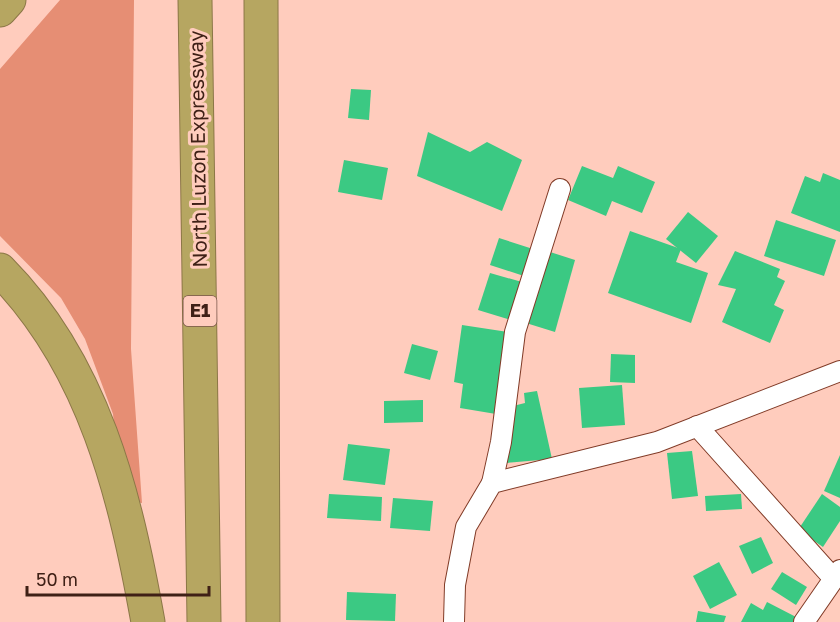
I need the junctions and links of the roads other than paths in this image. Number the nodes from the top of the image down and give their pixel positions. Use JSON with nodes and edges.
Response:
{"nodes":[{"id":1,"x":9,"y":0,"type":"edge"},
{"id":2,"x":195,"y":0,"type":"edge"},
{"id":3,"x":261,"y":0,"type":"edge"},
{"id":4,"x":0,"y":10,"type":"edge"},
{"id":5,"x":560,"y":189,"type":"dead end"},
{"id":6,"x":0,"y":270,"type":"edge"},
{"id":7,"x":840,"y":371,"type":"edge"},
{"id":8,"x":697,"y":426,"type":"junction"},
{"id":9,"x":492,"y":483,"type":"junction"},
{"id":10,"x":837,"y":574,"type":"edge"},
{"id":11,"x":148,"y":622,"type":"edge"},
{"id":12,"x":204,"y":622,"type":"edge"},
{"id":13,"x":263,"y":622,"type":"edge"},
{"id":14,"x":454,"y":622,"type":"edge"},
{"id":15,"x":804,"y":622,"type":"edge"}],
"edges":[{"from":1,"to":4,"type":"highway"},
{"from":2,"to":12,"type":"highway","name":"North Luzon Expressway","number":"E1"},
{"from":3,"to":13,"type":"highway"},
{"from":5,"to":9,"type":"street"},
{"from":6,"to":11,"type":"highway"},
{"from":7,"to":8,"type":"street"},
{"from":8,"to":9,"type":"street"},
{"from":8,"to":10,"type":"street"},
{"from":9,"to":14,"type":"street"},
{"from":10,"to":15,"type":"street"}]}
